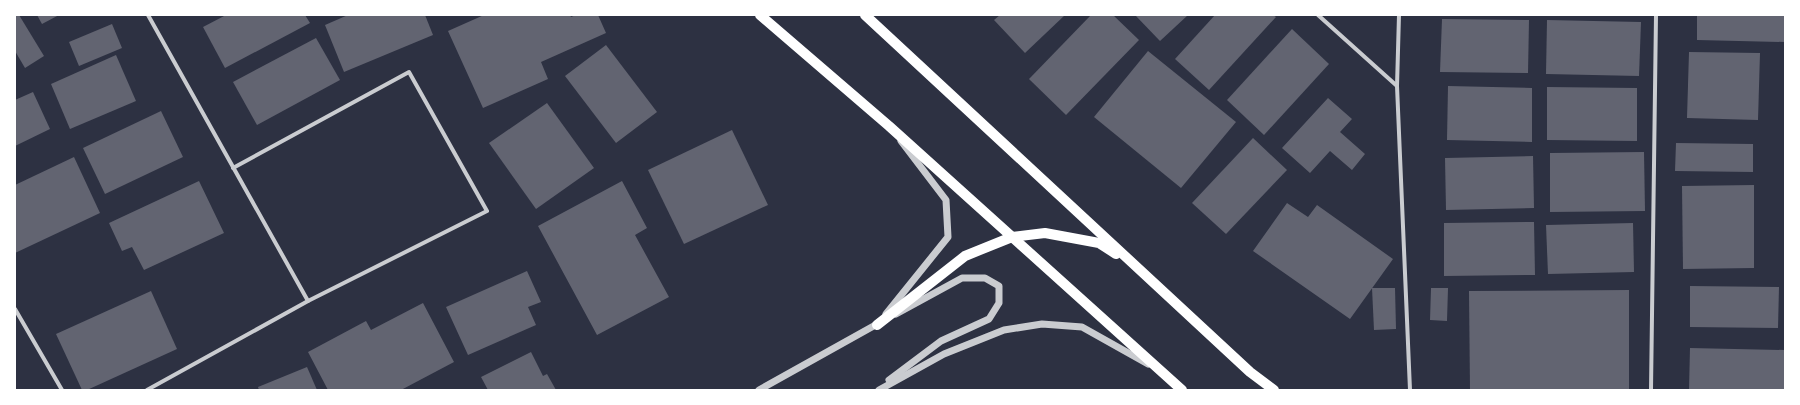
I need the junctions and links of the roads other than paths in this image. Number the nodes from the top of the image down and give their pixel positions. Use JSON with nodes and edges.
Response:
{"nodes":[{"id":1,"x":148,"y":15,"type":"edge"},
{"id":2,"x":760,"y":15,"type":"edge"},
{"id":3,"x":865,"y":15,"type":"edge"},
{"id":4,"x":1318,"y":15,"type":"edge"},
{"id":5,"x":1399,"y":15,"type":"edge"},
{"id":6,"x":1656,"y":15,"type":"edge"},
{"id":7,"x":1397,"y":86,"type":"junction"},
{"id":8,"x":889,"y":126,"type":"junction"},
{"id":9,"x":234,"y":168,"type":"junction"},
{"id":10,"x":1012,"y":237,"type":"junction"},
{"id":11,"x":1134,"y":265,"type":"junction"},
{"id":12,"x":308,"y":301,"type":"junction"},
{"id":13,"x":15,"y":309,"type":"edge"},
{"id":14,"x":877,"y":325,"type":"junction"},
{"id":15,"x":1159,"y":370,"type":"junction"},
{"id":16,"x":62,"y":390,"type":"edge"},
{"id":17,"x":147,"y":390,"type":"edge"},
{"id":18,"x":759,"y":390,"type":"edge"},
{"id":19,"x":877,"y":390,"type":"edge"},
{"id":20,"x":1182,"y":390,"type":"edge"},
{"id":21,"x":1274,"y":390,"type":"edge"},
{"id":22,"x":1410,"y":390,"type":"edge"},
{"id":23,"x":1651,"y":390,"type":"edge"}],
"edges":[{"from":1,"to":9,"type":"street"},
{"from":2,"to":8,"type":"main road"},
{"from":3,"to":11,"type":"main road"},
{"from":4,"to":7,"type":"street"},
{"from":5,"to":7,"type":"street"},
{"from":6,"to":23,"type":"street"},
{"from":7,"to":22,"type":"street"},
{"from":8,"to":10,"type":"main road"},
{"from":8,"to":14,"type":"street"},
{"from":9,"to":12,"type":"street"},
{"from":9,"to":12,"type":"street"},
{"from":10,"to":11,"type":"main road"},
{"from":10,"to":14,"type":"main road"},
{"from":10,"to":15,"type":"main road"},
{"from":11,"to":21,"type":"main road"},
{"from":12,"to":17,"type":"street"},
{"from":13,"to":16,"type":"street"},
{"from":14,"to":18,"type":"street"},
{"from":14,"to":19,"type":"street"},
{"from":15,"to":19,"type":"street"},
{"from":15,"to":20,"type":"main road"}]}
